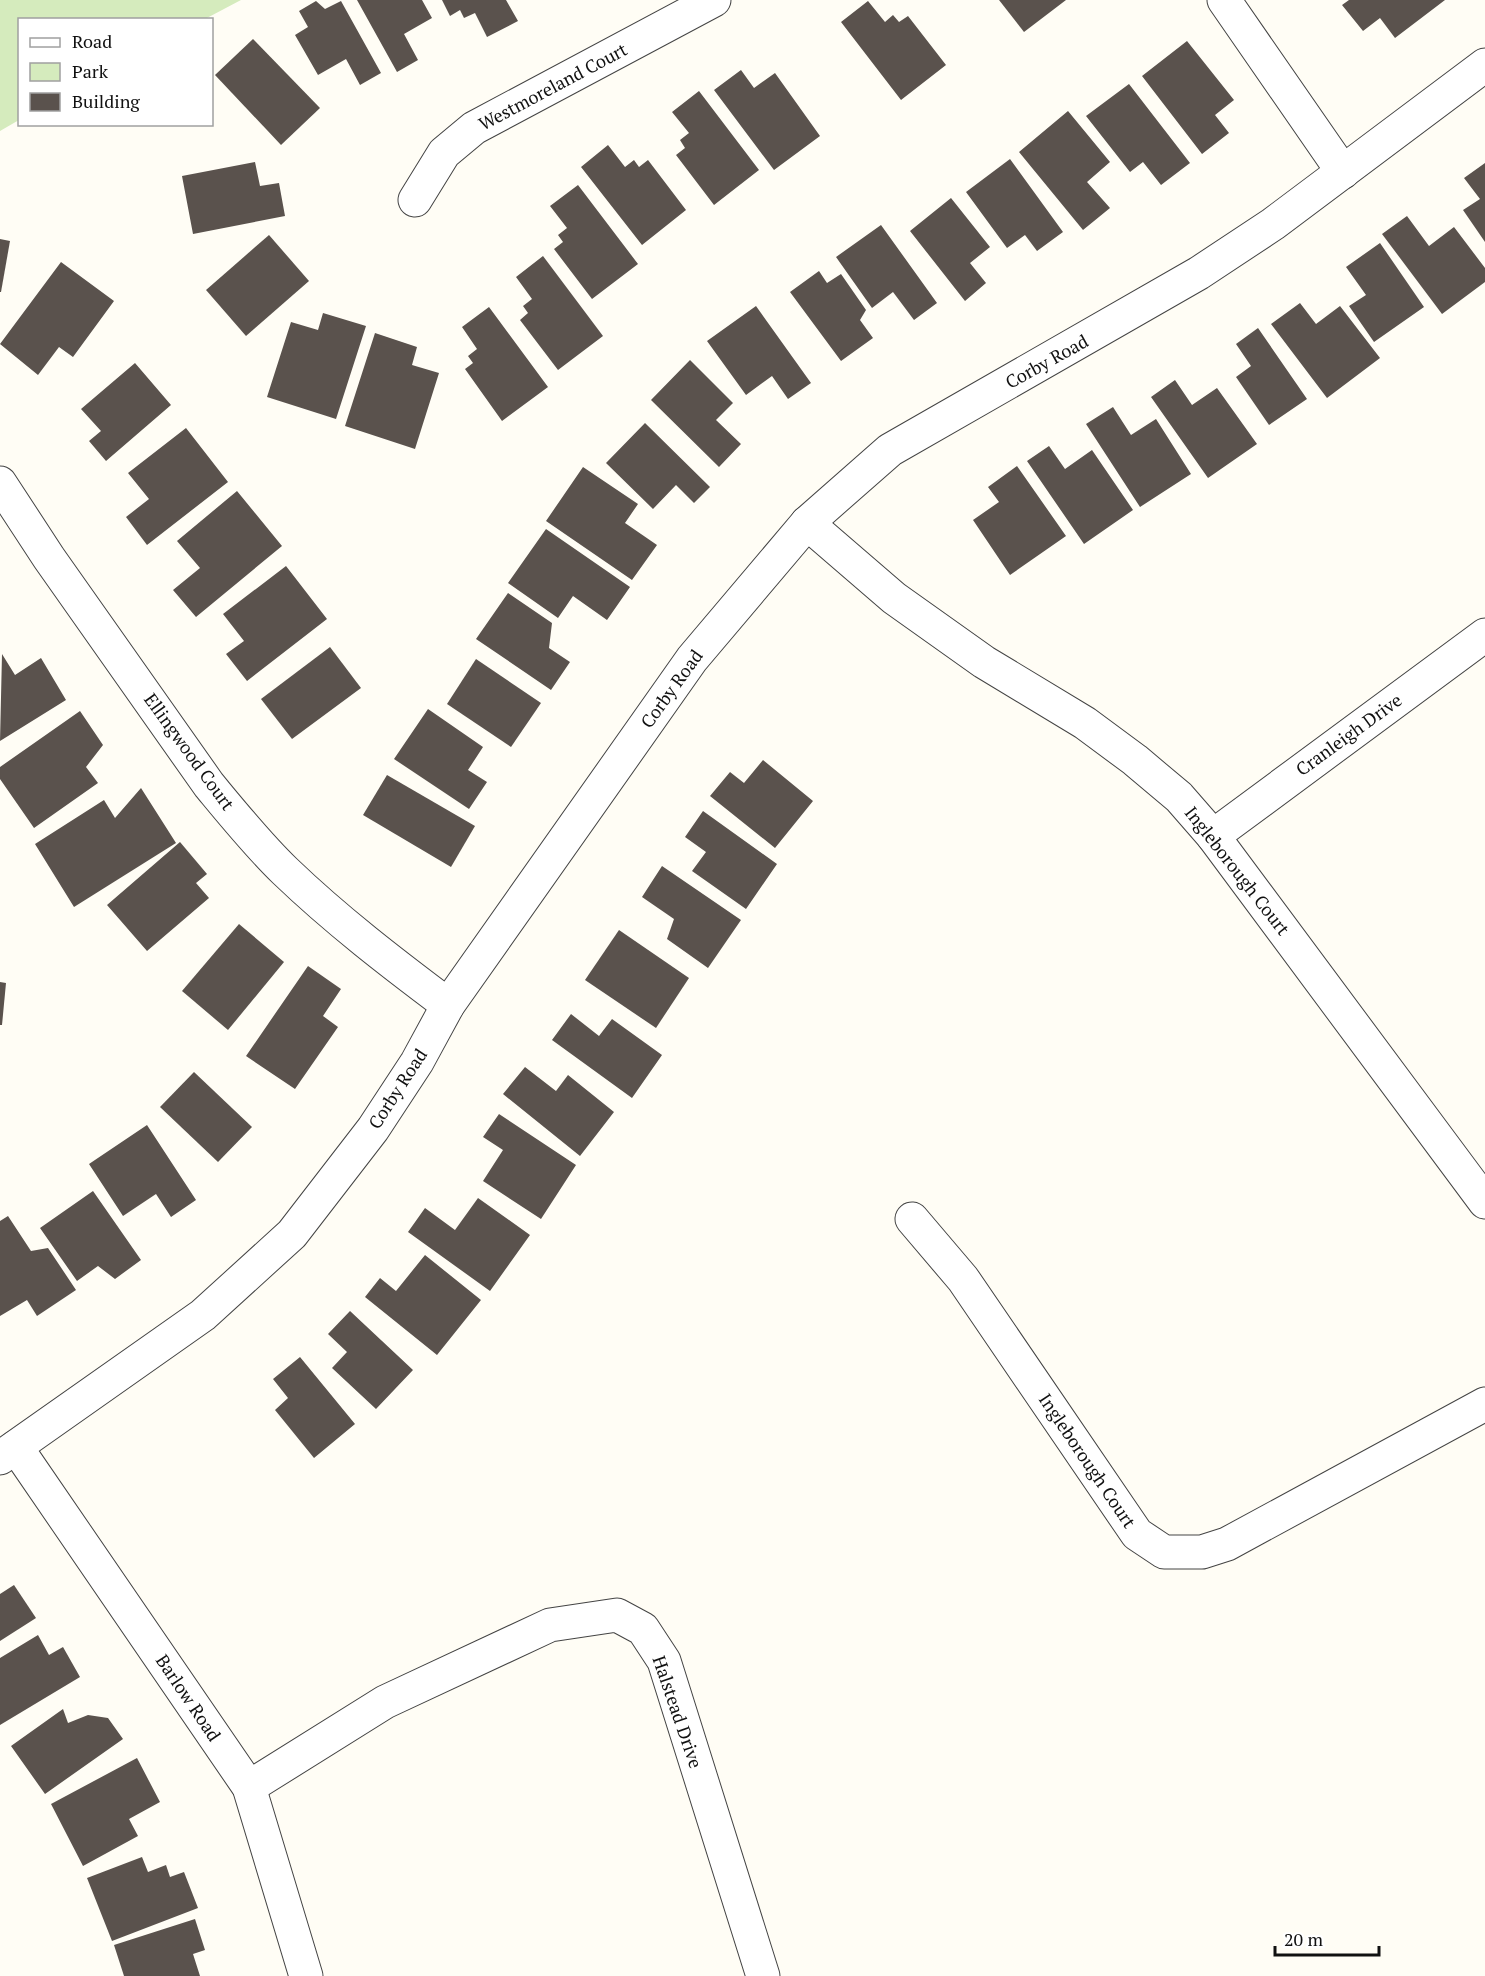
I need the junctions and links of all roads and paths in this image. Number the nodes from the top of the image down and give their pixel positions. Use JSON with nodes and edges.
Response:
{"nodes":[{"id":1,"x":714,"y":0,"type":"edge"},
{"id":2,"x":1224,"y":0,"type":"edge"},
{"id":3,"x":1485,"y":65,"type":"edge"},
{"id":4,"x":1343,"y":172,"type":"junction"},
{"id":5,"x":415,"y":200,"type":"dead end"},
{"id":6,"x":0,"y":483,"type":"edge"},
{"id":7,"x":807,"y":523,"type":"junction"},
{"id":8,"x":1485,"y":635,"type":"edge"},
{"id":9,"x":1213,"y":836,"type":"junction"},
{"id":10,"x":448,"y":1005,"type":"junction"},
{"id":11,"x":1485,"y":1202,"type":"edge"},
{"id":12,"x":912,"y":1219,"type":"dead end"},
{"id":13,"x":1485,"y":1404,"type":"edge"},
{"id":14,"x":8,"y":1452,"type":"edge"},
{"id":15,"x":249,"y":1787,"type":"junction"},
{"id":16,"x":306,"y":1976,"type":"edge"},
{"id":17,"x":763,"y":1976,"type":"edge"}],
"edges":[{"from":1,"to":5,"type":"street","name":"Westmoreland Court"},
{"from":2,"to":4,"type":"street"},
{"from":3,"to":4,"type":"street","name":"Corby Road"},
{"from":4,"to":7,"type":"street","name":"Corby Road"},
{"from":6,"to":10,"type":"street","name":"Ellingwood Court"},
{"from":7,"to":9,"type":"street","name":"Ingleborough Court"},
{"from":7,"to":10,"type":"street","name":"Corby Road"},
{"from":8,"to":9,"type":"street","name":"Cranleigh Drive"},
{"from":9,"to":11,"type":"street","name":"Ingleborough Court"},
{"from":10,"to":14,"type":"street","name":"Corby Road"},
{"from":12,"to":13,"type":"street","name":"Ingleborough Court"},
{"from":14,"to":15,"type":"street","name":"Barlow Road"},
{"from":15,"to":16,"type":"street","name":"Barlow Road"},
{"from":15,"to":17,"type":"street","name":"Halstead Drive"}]}
